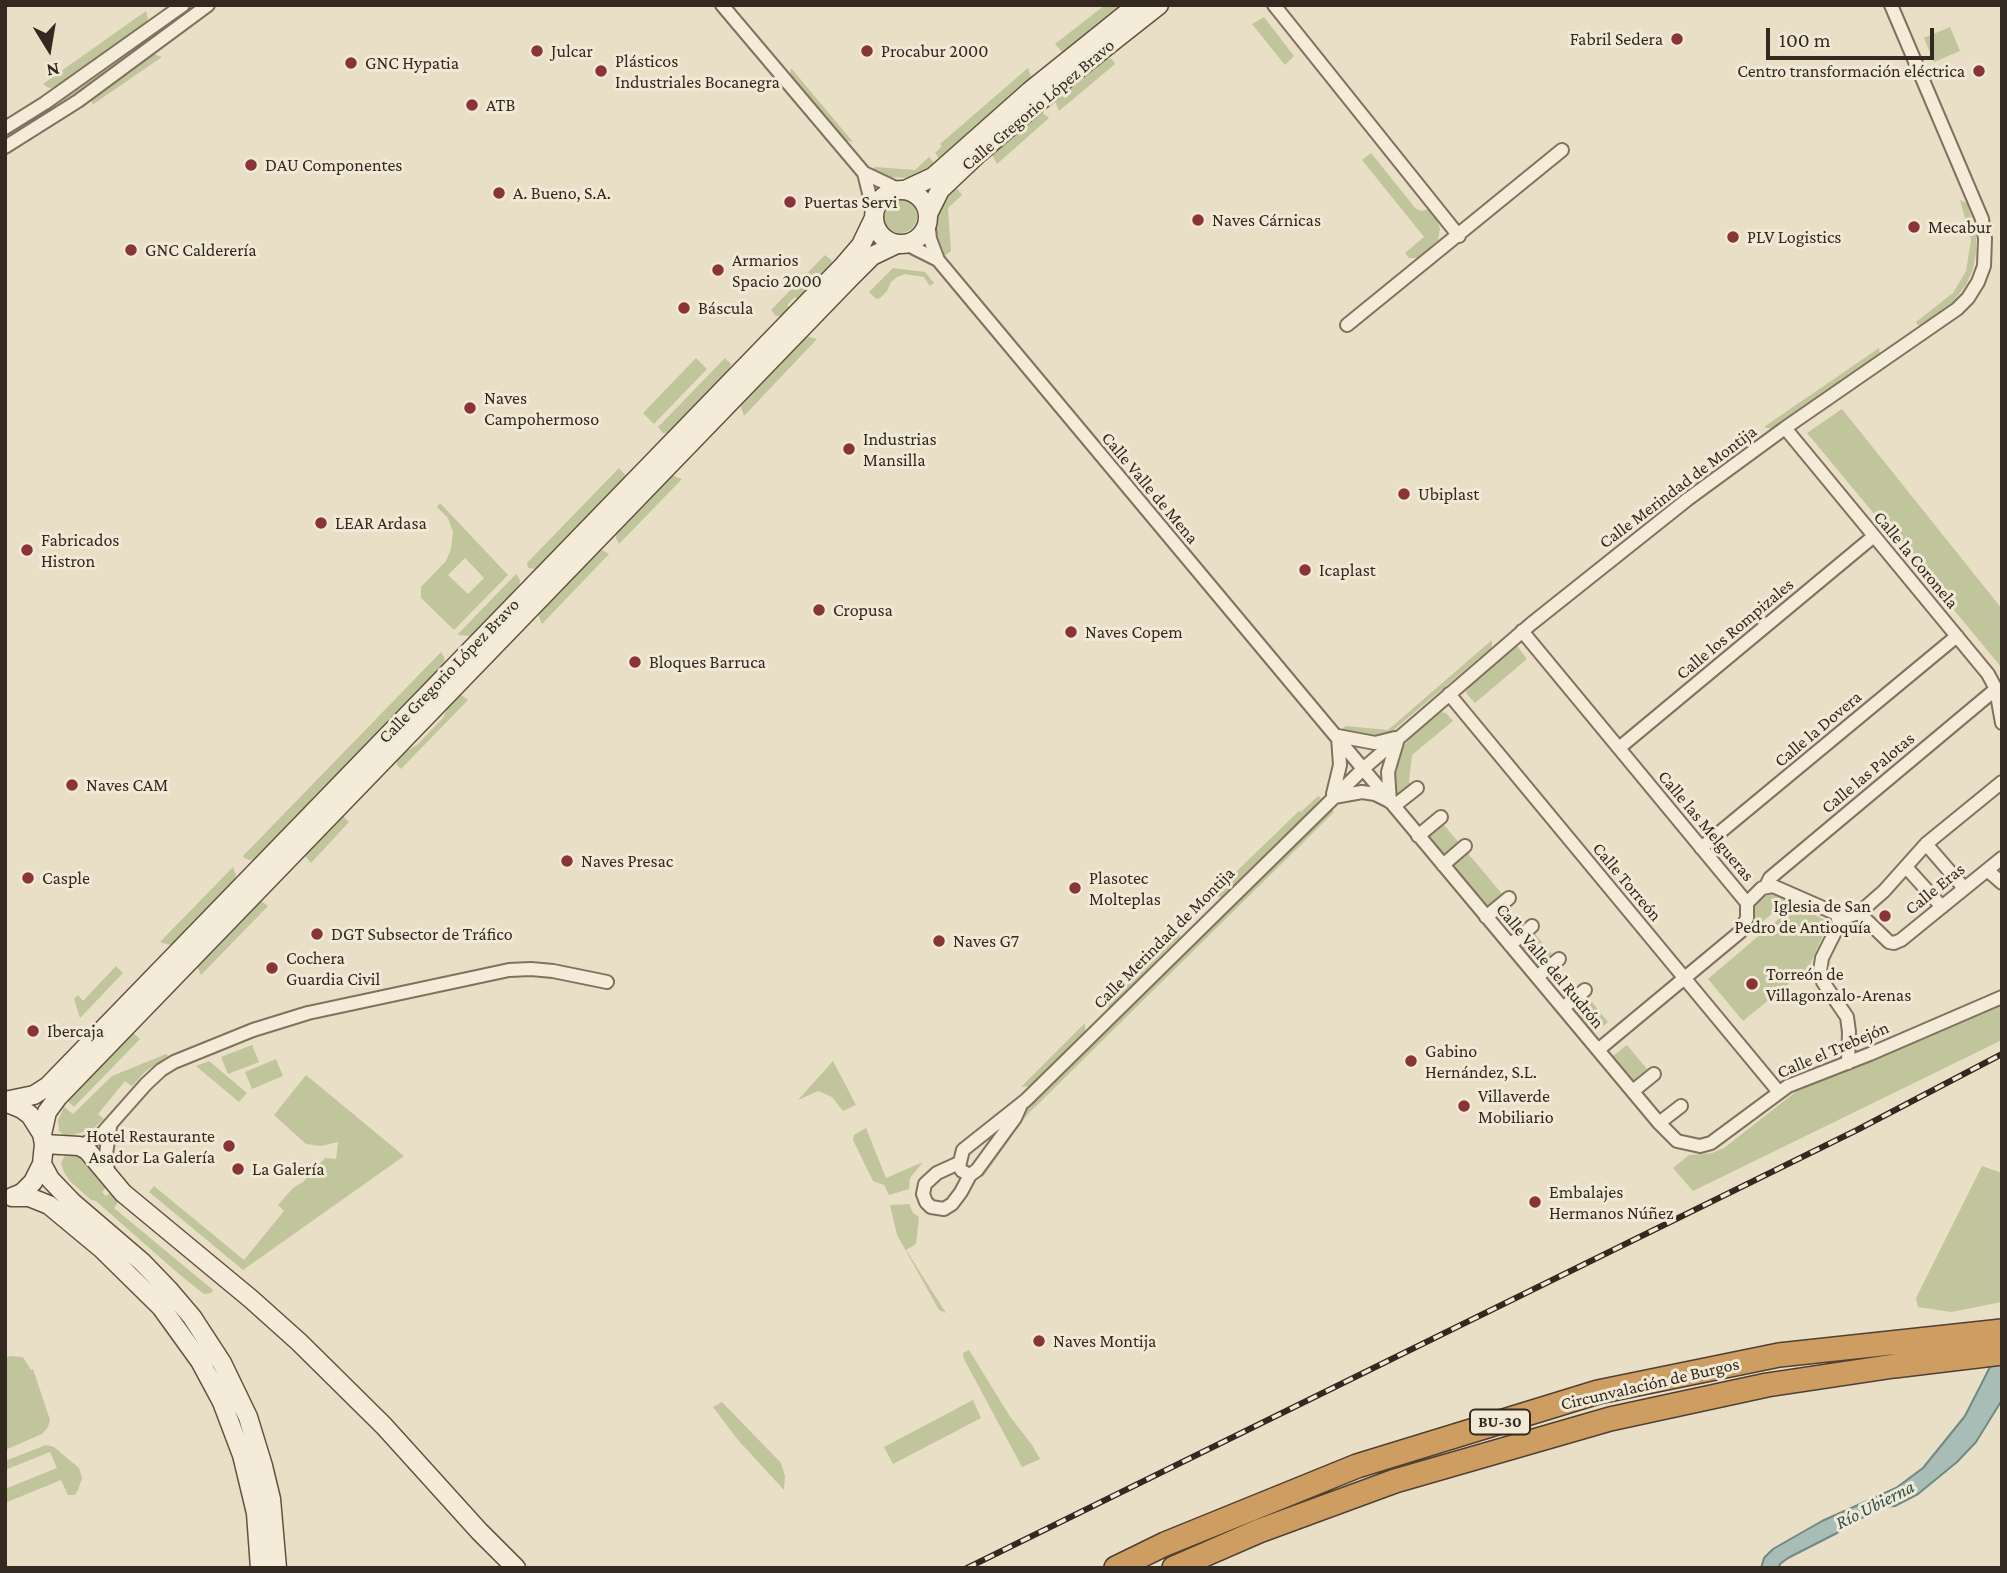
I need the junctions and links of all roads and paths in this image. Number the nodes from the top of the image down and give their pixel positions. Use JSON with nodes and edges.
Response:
{"nodes":[{"id":1,"x":183,"y":5,"type":"edge"},
{"id":2,"x":208,"y":5,"type":"edge"},
{"id":3,"x":722,"y":5,"type":"edge"},
{"id":4,"x":1137,"y":5,"type":"edge"},
{"id":5,"x":1159,"y":5,"type":"edge"},
{"id":6,"x":1274,"y":5,"type":"edge"},
{"id":7,"x":1891,"y":5,"type":"edge"},
{"id":8,"x":5,"y":128,"type":"edge"},
{"id":9,"x":5,"y":147,"type":"edge"},
{"id":10,"x":1562,"y":150,"type":"dead end"},
{"id":11,"x":864,"y":173,"type":"junction"},
{"id":12,"x":902,"y":190,"type":"junction"},
{"id":13,"x":874,"y":215,"type":"junction"},
{"id":14,"x":928,"y":217,"type":"junction"},
{"id":15,"x":1459,"y":236,"type":"junction"},
{"id":16,"x":901,"y":244,"type":"junction"},
{"id":17,"x":938,"y":260,"type":"junction"},
{"id":18,"x":1347,"y":325,"type":"dead end"},
{"id":19,"x":1785,"y":428,"type":"junction"},
{"id":20,"x":1874,"y":536,"type":"junction"},
{"id":21,"x":1522,"y":631,"type":"junction"},
{"id":22,"x":1957,"y":636,"type":"junction"},
{"id":23,"x":1996,"y":689,"type":"junction"},
{"id":24,"x":1449,"y":694,"type":"junction"},
{"id":25,"x":2002,"y":723,"type":"edge"},
{"id":26,"x":1338,"y":736,"type":"junction"},
{"id":27,"x":1400,"y":737,"type":"junction"},
{"id":28,"x":1619,"y":748,"type":"junction"},
{"id":29,"x":1364,"y":768,"type":"junction"},
{"id":30,"x":2002,"y":782,"type":"edge"},
{"id":31,"x":1417,"y":788,"type":"dead end"},
{"id":32,"x":1332,"y":798,"type":"junction"},
{"id":33,"x":1392,"y":804,"type":"junction"},
{"id":34,"x":1441,"y":817,"type":"dead end"},
{"id":35,"x":1418,"y":836,"type":"junction"},
{"id":36,"x":1926,"y":844,"type":"junction"},
{"id":37,"x":1465,"y":846,"type":"dead end"},
{"id":38,"x":1701,"y":848,"type":"junction"},
{"id":39,"x":2002,"y":858,"type":"edge"},
{"id":40,"x":1443,"y":865,"type":"junction"},
{"id":41,"x":1906,"y":867,"type":"junction"},
{"id":42,"x":1987,"y":870,"type":"junction"},
{"id":43,"x":2002,"y":883,"type":"edge"},
{"id":44,"x":1766,"y":886,"type":"junction"},
{"id":45,"x":1964,"y":888,"type":"junction"},
{"id":46,"x":1509,"y":898,"type":"dead end"},
{"id":47,"x":1747,"y":904,"type":"junction"},
{"id":48,"x":1942,"y":907,"type":"junction"},
{"id":49,"x":1858,"y":913,"type":"junction"},
{"id":50,"x":1486,"y":917,"type":"junction"},
{"id":51,"x":1839,"y":919,"type":"junction"},
{"id":52,"x":1532,"y":926,"type":"dead end"},
{"id":53,"x":1510,"y":945,"type":"junction"},
{"id":54,"x":1559,"y":959,"type":"dead end"},
{"id":55,"x":1537,"y":977,"type":"junction"},
{"id":56,"x":1684,"y":978,"type":"junction"},
{"id":57,"x":607,"y":982,"type":"dead end"},
{"id":58,"x":1585,"y":990,"type":"dead end"},
{"id":59,"x":2002,"y":997,"type":"edge"},
{"id":60,"x":1563,"y":1008,"type":"junction"},
{"id":61,"x":1598,"y":1050,"type":"junction"},
{"id":62,"x":1848,"y":1063,"type":"junction"},
{"id":63,"x":1654,"y":1074,"type":"dead end"},
{"id":64,"x":1633,"y":1091,"type":"junction"},
{"id":65,"x":1778,"y":1091,"type":"junction"},
{"id":66,"x":5,"y":1102,"type":"edge"},
{"id":67,"x":1021,"y":1104,"type":"junction"},
{"id":68,"x":1681,"y":1106,"type":"dead end"},
{"id":69,"x":1659,"y":1123,"type":"junction"},
{"id":70,"x":110,"y":1127,"type":"junction"},
{"id":71,"x":43,"y":1139,"type":"junction"},
{"id":72,"x":1688,"y":1145,"type":"joint"},
{"id":73,"x":79,"y":1146,"type":"junction"},
{"id":74,"x":959,"y":1163,"type":"junction"},
{"id":75,"x":43,"y":1164,"type":"junction"},
{"id":76,"x":970,"y":1175,"type":"junction"},
{"id":77,"x":109,"y":1177,"type":"junction"},
{"id":78,"x":10,"y":1198,"type":"edge"},
{"id":79,"x":2002,"y":1331,"type":"edge"},
{"id":80,"x":2002,"y":1353,"type":"edge"},
{"id":81,"x":260,"y":1568,"type":"edge"},
{"id":82,"x":277,"y":1568,"type":"edge"},
{"id":83,"x":516,"y":1568,"type":"edge"},
{"id":84,"x":1116,"y":1568,"type":"edge"},
{"id":85,"x":1174,"y":1568,"type":"edge"}],
"edges":[{"from":1,"to":8,"type":"street"},
{"from":2,"to":9,"type":"street"},
{"from":3,"to":11,"type":"street"},
{"from":4,"to":12,"type":"main road","name":"Calle Gregorio López Bravo"},
{"from":5,"to":14,"type":"main road","name":"Calle Gregorio López Bravo"},
{"from":6,"to":15,"type":"street"},
{"from":7,"to":19,"type":"street","name":"Calle Merindad de Montija"},
{"from":10,"to":15,"type":"street"},
{"from":11,"to":12,"type":"street"},
{"from":11,"to":13,"type":"street"},
{"from":12,"to":13,"type":"main road"},
{"from":12,"to":14,"type":"main road"},
{"from":13,"to":16,"type":"main road"},
{"from":13,"to":66,"type":"main road","name":"Calle Gregorio López Bravo"},
{"from":14,"to":16,"type":"main road"},
{"from":14,"to":17,"type":"street","name":"Calle Valle de Mena"},
{"from":15,"to":18,"type":"street"},
{"from":16,"to":17,"type":"street","name":"Calle Valle de Mena"},
{"from":16,"to":71,"type":"main road","name":"Calle Gregorio López Bravo"},
{"from":17,"to":26,"type":"street","name":"Calle Valle de Mena"},
{"from":19,"to":20,"type":"street","name":"Calle la Coronela"},
{"from":19,"to":21,"type":"street","name":"Calle Merindad de Montija"},
{"from":20,"to":22,"type":"street","name":"Calle la Coronela"},
{"from":20,"to":28,"type":"street","name":"Calle los Rompizales"},
{"from":21,"to":24,"type":"street","name":"Calle Merindad de Montija"},
{"from":21,"to":28,"type":"street","name":"Calle las Melgueras"},
{"from":22,"to":23,"type":"street","name":"Calle la Coronela"},
{"from":22,"to":38,"type":"street","name":"Calle la Dovera"},
{"from":23,"to":25,"type":"street","name":"Calle la Coronela"},
{"from":23,"to":44,"type":"street","name":"Calle las Palotas"},
{"from":24,"to":27,"type":"street","name":"Calle Merindad de Montija"},
{"from":24,"to":56,"type":"street","name":"Calle Torreón"},
{"from":26,"to":27,"type":"street"},
{"from":26,"to":29,"type":"street","name":"Calle Valle de Mena"},
{"from":26,"to":32,"type":"street"},
{"from":27,"to":29,"type":"street","name":"Calle Merindad de Montija"},
{"from":27,"to":33,"type":"street","name":"Calle Merindad de Montija"},
{"from":28,"to":38,"type":"street","name":"Calle las Melgueras"},
{"from":29,"to":32,"type":"street","name":"Calle Merindad de Montija"},
{"from":29,"to":33,"type":"street","name":"Calle Valle del Rudrón"},
{"from":30,"to":36,"type":"street"},
{"from":31,"to":33,"type":"street"},
{"from":32,"to":33,"type":"street"},
{"from":32,"to":67,"type":"street","name":"Calle Merindad de Montija"},
{"from":33,"to":35,"type":"street","name":"Calle Valle del Rudrón"},
{"from":34,"to":35,"type":"street"},
{"from":35,"to":40,"type":"street","name":"Calle Valle del Rudrón"},
{"from":36,"to":41,"type":"street"},
{"from":36,"to":45,"type":"street"},
{"from":37,"to":40,"type":"street"},
{"from":38,"to":47,"type":"street","name":"Calle las Melgueras"},
{"from":39,"to":42,"type":"street","name":"Calle Eras"},
{"from":40,"to":50,"type":"street","name":"Calle Valle del Rudrón"},
{"from":41,"to":48,"type":"street"},
{"from":41,"to":49,"type":"street"},
{"from":42,"to":43,"type":"street"},
{"from":42,"to":45,"type":"street","name":"Calle Eras"},
{"from":44,"to":47,"type":"street","name":"Calle las Melgueras"},
{"from":44,"to":51,"type":"street","name":"Calle las Melgueras"},
{"from":45,"to":48,"type":"street","name":"Calle Eras"},
{"from":46,"to":50,"type":"street"},
{"from":47,"to":56,"type":"street"},
{"from":48,"to":49,"type":"street","name":"Calle Eras"},
{"from":49,"to":51,"type":"street"},
{"from":50,"to":53,"type":"street","name":"Calle Valle del Rudrón"},
{"from":51,"to":62,"type":"street"},
{"from":52,"to":53,"type":"street"},
{"from":53,"to":55,"type":"street","name":"Calle Valle del Rudrón"},
{"from":54,"to":55,"type":"street"},
{"from":55,"to":60,"type":"street","name":"Calle Valle del Rudrón"},
{"from":56,"to":61,"type":"street"},
{"from":56,"to":65,"type":"street","name":"Calle Torreón"},
{"from":57,"to":70,"type":"street"},
{"from":58,"to":60,"type":"street"},
{"from":59,"to":62,"type":"street","name":"Calle el Trebejón"},
{"from":60,"to":61,"type":"street","name":"Calle Valle del Rudrón"},
{"from":61,"to":64,"type":"street","name":"Calle Valle del Rudrón"},
{"from":62,"to":65,"type":"street","name":"Calle el Trebejón"},
{"from":63,"to":64,"type":"street"},
{"from":64,"to":69,"type":"street","name":"Calle Valle del Rudrón"},
{"from":65,"to":72,"type":"street","name":"Calle el Trebejón"},
{"from":66,"to":71,"type":"main road"},
{"from":67,"to":74,"type":"street","name":"Calle Merindad de Montija"},
{"from":67,"to":76,"type":"street","name":"Calle Merindad de Montija"},
{"from":68,"to":69,"type":"street"},
{"from":69,"to":72,"type":"street","name":"Calle Valle del Rudrón"},
{"from":70,"to":73,"type":"street"},
{"from":70,"to":77,"type":"street"},
{"from":71,"to":73,"type":"main road"},
{"from":71,"to":75,"type":"main road","name":"Calle Gregorio López Bravo"},
{"from":73,"to":77,"type":"main road"},
{"from":74,"to":76,"type":"street"},
{"from":74,"to":76,"type":"street","name":"Calle Merindad de Montija"},
{"from":75,"to":78,"type":"main road"},
{"from":75,"to":82,"type":"main road"},
{"from":77,"to":83,"type":"main road"},
{"from":78,"to":81,"type":"main road"},
{"from":79,"to":84,"type":"highway","name":"Circunvalación de Burgos","number":"BU-30"},
{"from":80,"to":85,"type":"highway","name":"Circunvalación de Burgos","number":"BU-30"}]}
